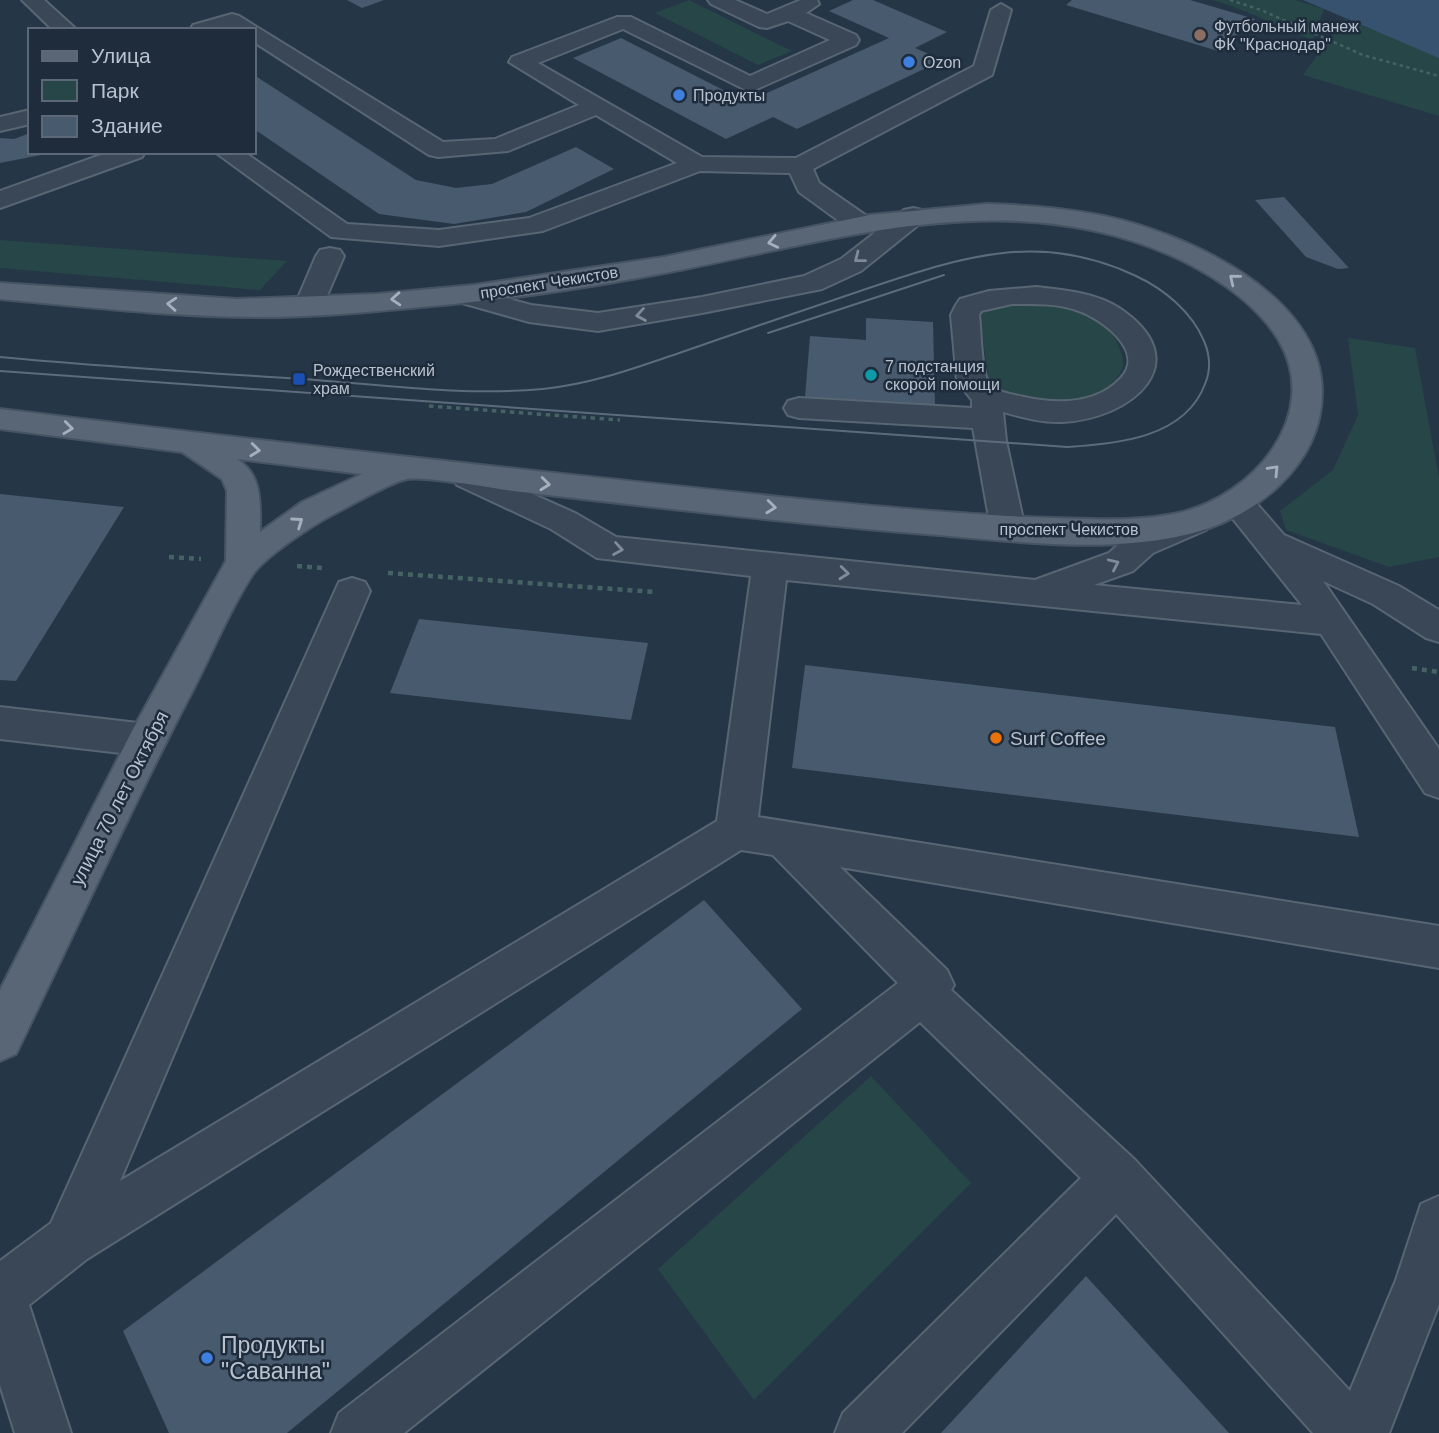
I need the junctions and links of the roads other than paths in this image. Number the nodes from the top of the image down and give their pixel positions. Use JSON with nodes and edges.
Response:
{"nodes":[{"id":1,"x":32,"y":0,"type":"edge"},
{"id":2,"x":718,"y":0,"type":"edge"},
{"id":3,"x":818,"y":0,"type":"edge"},
{"id":4,"x":1000,"y":3,"type":"edge"},
{"id":5,"x":788,"y":13,"type":"junction"},
{"id":6,"x":64,"y":28,"type":"edge"},
{"id":7,"x":207,"y":28,"type":"edge"},
{"id":8,"x":245,"y":28,"type":"edge"},
{"id":9,"x":256,"y":34,"type":"edge"},
{"id":10,"x":597,"y":106,"type":"junction"},
{"id":11,"x":28,"y":117,"type":"edge"},
{"id":12,"x":0,"y":124,"type":"edge"},
{"id":13,"x":126,"y":154,"type":"edge"},
{"id":14,"x":230,"y":154,"type":"edge"},
{"id":15,"x":697,"y":164,"type":"junction"},
{"id":16,"x":800,"y":166,"type":"junction"},
{"id":17,"x":0,"y":200,"type":"edge"},
{"id":18,"x":913,"y":216,"type":"junction"},
{"id":19,"x":859,"y":223,"type":"junction"},
{"id":20,"x":330,"y":256,"type":"dead end"},
{"id":21,"x":0,"y":292,"type":"edge"},
{"id":22,"x":464,"y":295,"type":"junction"},
{"id":23,"x":309,"y":304,"type":"junction"},
{"id":24,"x":799,"y":408,"type":"dead end"},
{"id":25,"x":988,"y":409,"type":"junction"},
{"id":26,"x":0,"y":419,"type":"edge"},
{"id":27,"x":187,"y":443,"type":"junction"},
{"id":28,"x":404,"y":467,"type":"junction"},
{"id":29,"x":470,"y":477,"type":"junction"},
{"id":30,"x":1238,"y":503,"type":"junction"},
{"id":31,"x":1194,"y":522,"type":"junction"},
{"id":32,"x":1008,"y":529,"type":"junction"},
{"id":33,"x":1271,"y":543,"type":"junction"},
{"id":34,"x":243,"y":561,"type":"junction"},
{"id":35,"x":770,"y":565,"type":"junction"},
{"id":36,"x":352,"y":591,"type":"dead end"},
{"id":37,"x":1036,"y":593,"type":"junction"},
{"id":38,"x":1331,"y":621,"type":"junction"},
{"id":39,"x":1439,"y":628,"type":"edge"},
{"id":40,"x":0,"y":723,"type":"edge"},
{"id":41,"x":147,"y":740,"type":"junction"},
{"id":42,"x":1439,"y":781,"type":"edge"},
{"id":43,"x":736,"y":831,"type":"junction"},
{"id":44,"x":785,"y":840,"type":"junction"},
{"id":45,"x":1439,"y":947,"type":"edge"},
{"id":46,"x":922,"y":993,"type":"junction"},
{"id":47,"x":0,"y":1038,"type":"edge"},
{"id":48,"x":1117,"y":1178,"type":"junction"},
{"id":49,"x":1439,"y":1222,"type":"edge"},
{"id":50,"x":69,"y":1241,"type":"junction"},
{"id":51,"x":1430,"y":1295,"type":"edge"},
{"id":52,"x":0,"y":1296,"type":"edge"},
{"id":53,"x":43,"y":1433,"type":"edge"},
{"id":54,"x":359,"y":1433,"type":"edge"},
{"id":55,"x":863,"y":1433,"type":"edge"},
{"id":56,"x":1351,"y":1433,"type":"edge"},
{"id":57,"x":1361,"y":1433,"type":"edge"}],
"edges":[{"from":1,"to":6,"type":"lane"},
{"from":2,"to":5,"type":"lane"},
{"from":3,"to":5,"type":"lane"},
{"from":4,"to":16,"type":"lane"},
{"from":5,"to":10,"type":"lane"},
{"from":7,"to":8,"type":"lane"},
{"from":9,"to":10,"type":"lane"},
{"from":10,"to":15,"type":"lane"},
{"from":11,"to":12,"type":"lane"},
{"from":13,"to":17,"type":"lane"},
{"from":14,"to":15,"type":"lane"},
{"from":15,"to":16,"type":"lane"},
{"from":16,"to":19,"type":"lane"},
{"from":18,"to":19,"type":"main road","name":"проспект Чекистов"},
{"from":18,"to":22,"type":"lane","one_way":true},
{"from":30,"to":18,"type":"main road","name":"проспект Чекистов","one_way":true},
{"from":19,"to":22,"type":"main road","name":"проспект Чекистов","one_way":true},
{"from":20,"to":23,"type":"lane"},
{"from":23,"to":21,"type":"main road","name":"проспект Чекистов","one_way":true},
{"from":22,"to":23,"type":"main road","name":"проспект Чекистов","one_way":true},
{"from":24,"to":25,"type":"lane"},
{"from":25,"to":25,"type":"lane"},
{"from":25,"to":32,"type":"lane"},
{"from":26,"to":27,"type":"main road","name":"проспект Чекистов","one_way":true},
{"from":27,"to":28,"type":"main road","name":"проспект Чекистов","one_way":true},
{"from":27,"to":34,"type":"main road","name":"улица 70 лет Октября"},
{"from":28,"to":29,"type":"main road","name":"проспект Чекистов"},
{"from":34,"to":28,"type":"main road","name":"улица 70 лет Октября","one_way":true},
{"from":29,"to":32,"type":"main road","name":"проспект Чекистов","one_way":true},
{"from":29,"to":35,"type":"lane","one_way":true},
{"from":30,"to":31,"type":"main road","name":"проспект Чекистов"},
{"from":30,"to":33,"type":"lane"},
{"from":31,"to":32,"type":"main road","name":"проспект Чекистов"},
{"from":37,"to":31,"type":"lane","one_way":true},
{"from":33,"to":38,"type":"lane"},
{"from":33,"to":39,"type":"lane"},
{"from":34,"to":41,"type":"main road","name":"улица 70 лет Октября"},
{"from":35,"to":37,"type":"lane","one_way":true},
{"from":35,"to":43,"type":"lane"},
{"from":36,"to":50,"type":"lane"},
{"from":37,"to":38,"type":"lane"},
{"from":38,"to":42,"type":"lane"},
{"from":40,"to":41,"type":"lane"},
{"from":41,"to":47,"type":"main road","name":"улица 70 лет Октября"},
{"from":43,"to":44,"type":"lane"},
{"from":43,"to":50,"type":"lane"},
{"from":44,"to":45,"type":"lane"},
{"from":44,"to":46,"type":"lane"},
{"from":46,"to":48,"type":"lane"},
{"from":46,"to":54,"type":"lane"},
{"from":48,"to":55,"type":"lane"},
{"from":48,"to":56,"type":"lane"},
{"from":49,"to":51,"type":"lane"},
{"from":50,"to":52,"type":"lane"},
{"from":51,"to":57,"type":"lane"},
{"from":52,"to":53,"type":"lane"}]}
